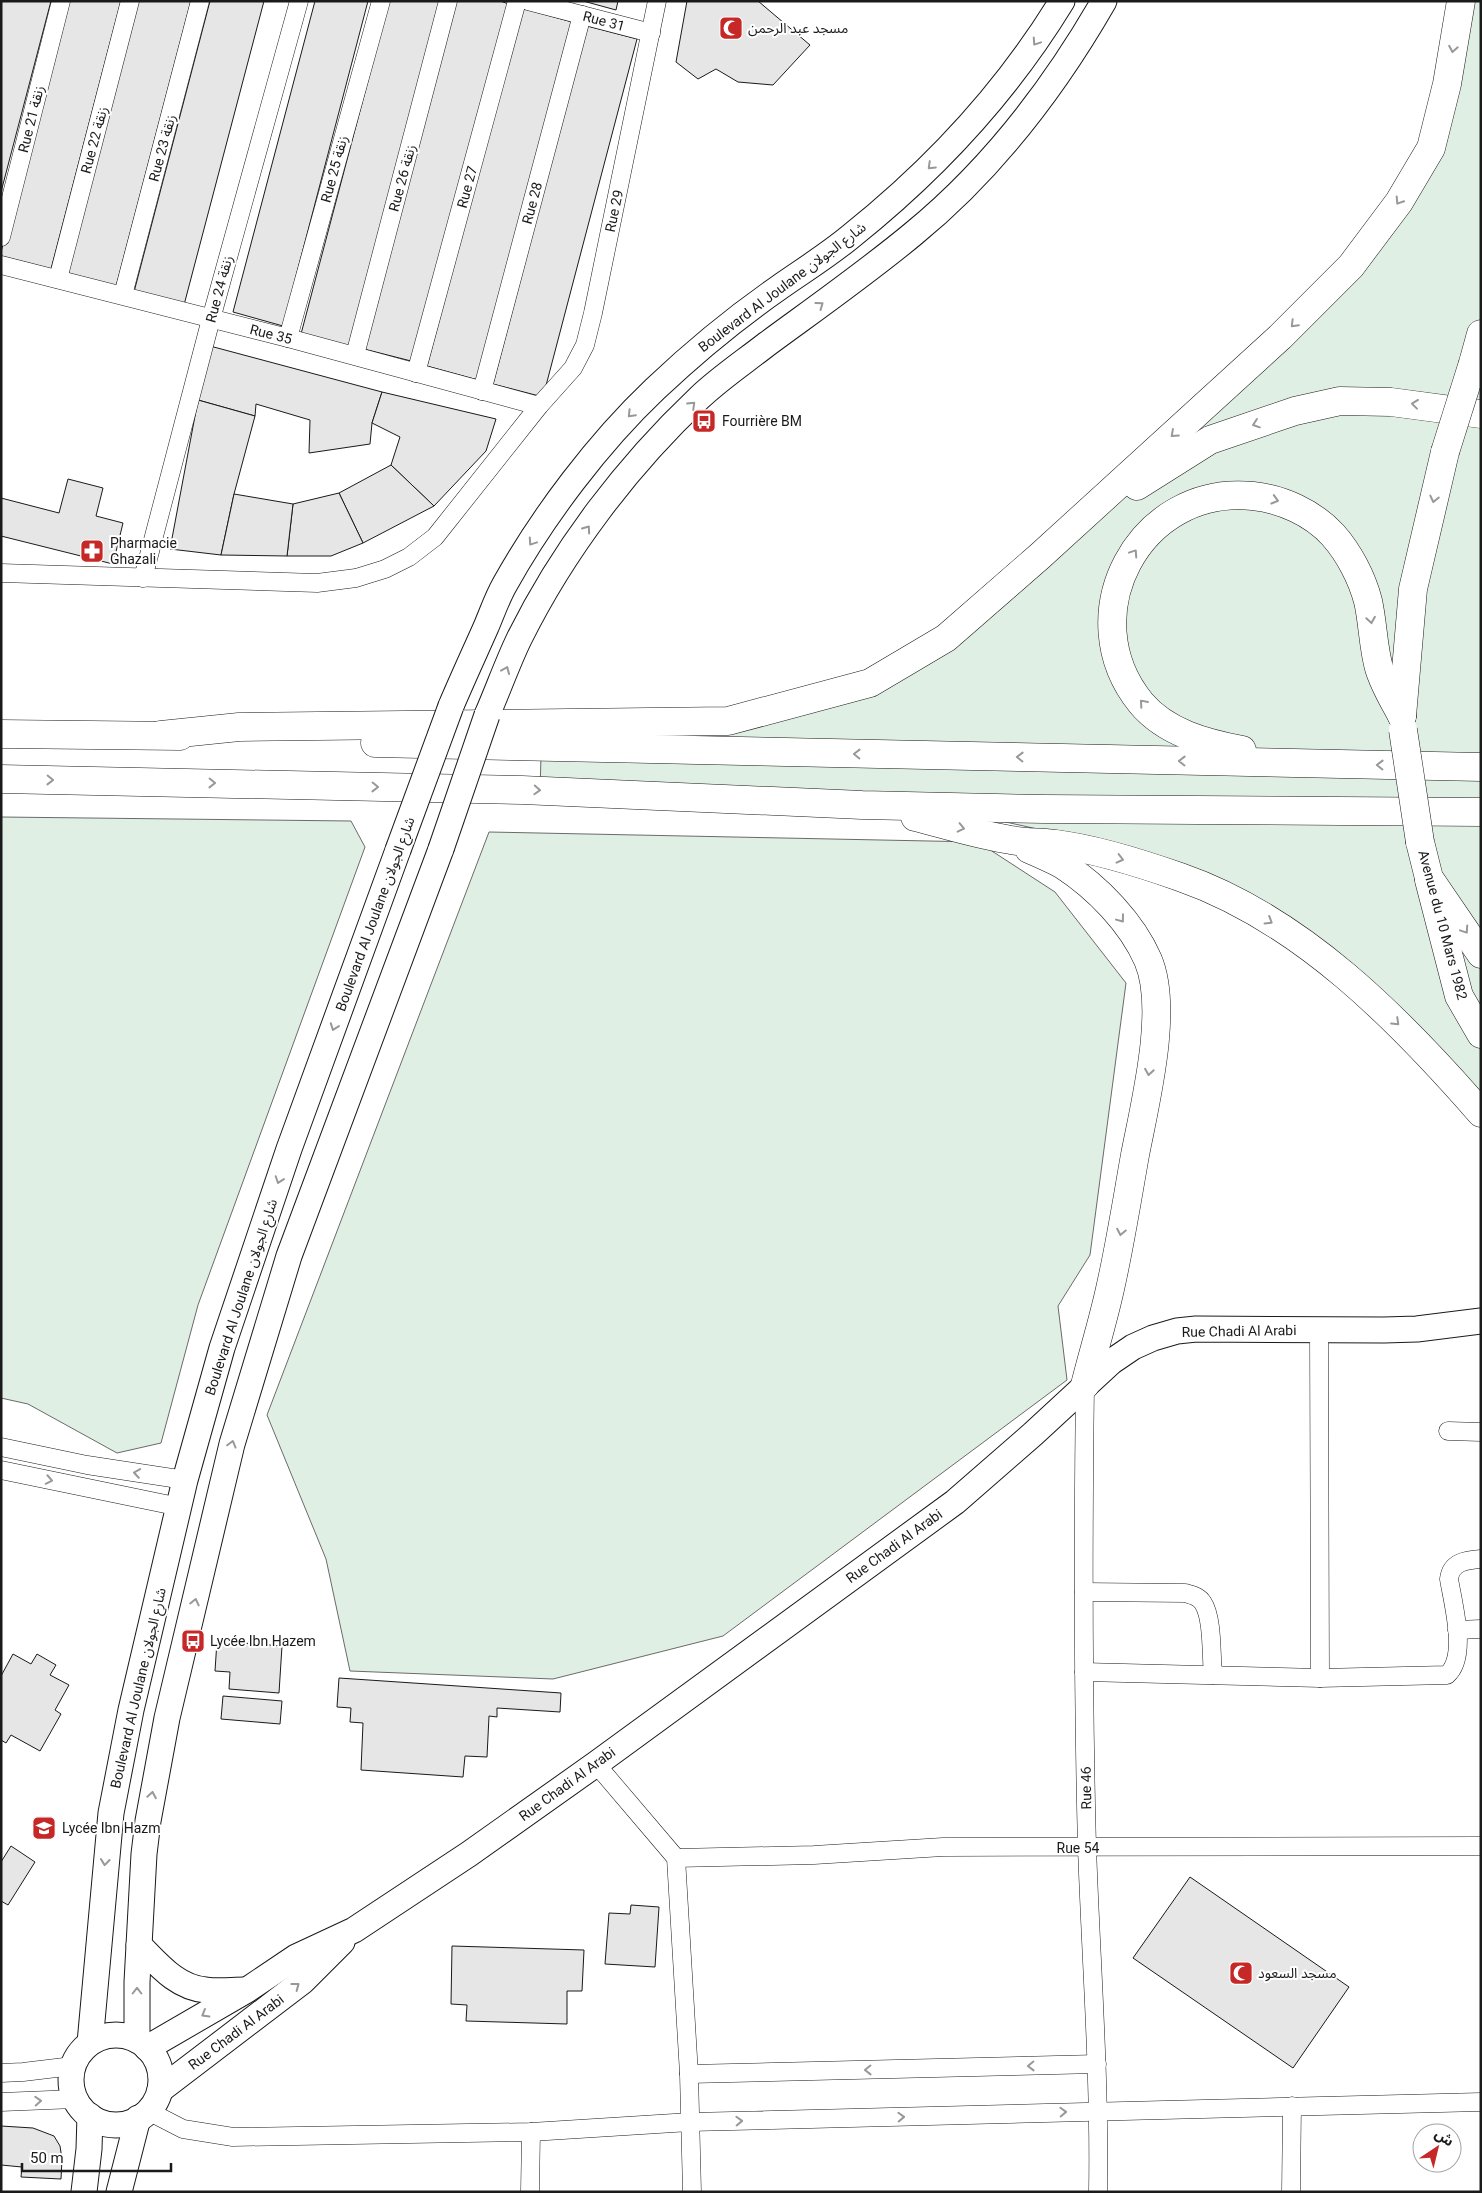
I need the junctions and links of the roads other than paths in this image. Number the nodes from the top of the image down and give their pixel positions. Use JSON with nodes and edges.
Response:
{"nodes":[{"id":1,"x":61,"y":1,"type":"edge"},
{"id":2,"x":130,"y":1,"type":"edge"},
{"id":3,"x":200,"y":1,"type":"edge"},
{"id":4,"x":299,"y":1,"type":"edge"},
{"id":5,"x":381,"y":1,"type":"edge"},
{"id":6,"x":448,"y":1,"type":"edge"},
{"id":7,"x":517,"y":1,"type":"edge"},
{"id":8,"x":528,"y":1,"type":"edge"},
{"id":9,"x":657,"y":1,"type":"edge"},
{"id":10,"x":1062,"y":1,"type":"edge"},
{"id":11,"x":1104,"y":1,"type":"edge"},
{"id":12,"x":1461,"y":1,"type":"edge"},
{"id":13,"x":554,"y":4,"type":"edge"},
{"id":14,"x":582,"y":15,"type":"junction"},
{"id":15,"x":651,"y":33,"type":"junction"},
{"id":16,"x":949,"y":148,"type":"junction"},
{"id":17,"x":976,"y":174,"type":"junction"},
{"id":18,"x":1,"y":237,"type":"edge"},
{"id":19,"x":1,"y":265,"type":"edge"},
{"id":20,"x":58,"y":279,"type":"junction"},
{"id":21,"x":123,"y":295,"type":"junction"},
{"id":22,"x":211,"y":319,"type":"junction"},
{"id":23,"x":1481,"y":334,"type":"edge"},
{"id":24,"x":288,"y":338,"type":"junction"},
{"id":25,"x":355,"y":356,"type":"junction"},
{"id":26,"x":416,"y":373,"type":"junction"},
{"id":27,"x":482,"y":391,"type":"junction"},
{"id":28,"x":539,"y":406,"type":"junction"},
{"id":29,"x":1481,"y":414,"type":"edge"},
{"id":30,"x":1040,"y":556,"type":"junction"},
{"id":31,"x":1,"y":573,"type":"edge"},
{"id":32,"x":143,"y":578,"type":"junction"},
{"id":33,"x":1402,"y":723,"type":"junction"},
{"id":34,"x":1,"y":734,"type":"edge"},
{"id":35,"x":161,"y":735,"type":"junction"},
{"id":36,"x":1317,"y":764,"type":"junction"},
{"id":37,"x":1481,"y":767,"type":"edge"},
{"id":38,"x":1,"y":779,"type":"edge"},
{"id":39,"x":862,"y":805,"type":"junction"},
{"id":40,"x":1481,"y":812,"type":"edge"},
{"id":41,"x":1012,"y":840,"type":"junction"},
{"id":42,"x":1429,"y":878,"type":"junction"},
{"id":43,"x":1481,"y":954,"type":"edge"},
{"id":44,"x":1481,"y":1034,"type":"edge"},
{"id":45,"x":1481,"y":1113,"type":"edge"},
{"id":46,"x":1481,"y":1321,"type":"edge"},
{"id":47,"x":1319,"y":1329,"type":"junction"},
{"id":48,"x":1085,"y":1385,"type":"junction"},
{"id":49,"x":1448,"y":1431,"type":"dead end"},
{"id":50,"x":1481,"y":1432,"type":"edge"},
{"id":51,"x":1,"y":1447,"type":"edge"},
{"id":52,"x":1,"y":1470,"type":"edge"},
{"id":53,"x":186,"y":1480,"type":"junction"},
{"id":54,"x":180,"y":1507,"type":"junction"},
{"id":55,"x":1481,"y":1559,"type":"edge"},
{"id":56,"x":1084,"y":1592,"type":"junction"},
{"id":57,"x":1481,"y":1629,"type":"edge"},
{"id":58,"x":1457,"y":1630,"type":"junction"},
{"id":59,"x":1084,"y":1672,"type":"junction"},
{"id":60,"x":1213,"y":1675,"type":"junction"},
{"id":61,"x":1320,"y":1678,"type":"junction"},
{"id":62,"x":596,"y":1764,"type":"junction"},
{"id":63,"x":1481,"y":1846,"type":"edge"},
{"id":64,"x":1087,"y":1848,"type":"junction"},
{"id":65,"x":676,"y":1858,"type":"junction"},
{"id":66,"x":354,"y":1930,"type":"junction"},
{"id":67,"x":139,"y":1945,"type":"junction"},
{"id":68,"x":248,"y":1990,"type":"junction"},
{"id":69,"x":90,"y":2042,"type":"junction"},
{"id":70,"x":142,"y":2044,"type":"junction"},
{"id":71,"x":1097,"y":2064,"type":"junction"},
{"id":72,"x":73,"y":2066,"type":"junction"},
{"id":73,"x":1,"y":2073,"type":"edge"},
{"id":74,"x":689,"y":2074,"type":"junction"},
{"id":75,"x":160,"y":2090,"type":"junction"},
{"id":76,"x":1,"y":2102,"type":"edge"},
{"id":77,"x":1481,"y":2102,"type":"edge"},
{"id":78,"x":1292,"y":2106,"type":"junction"},
{"id":79,"x":83,"y":2107,"type":"junction"},
{"id":80,"x":1099,"y":2110,"type":"junction"},
{"id":81,"x":143,"y":2115,"type":"junction"},
{"id":82,"x":690,"y":2122,"type":"junction"},
{"id":83,"x":531,"y":2132,"type":"junction"},
{"id":84,"x":84,"y":2192,"type":"edge"},
{"id":85,"x":119,"y":2192,"type":"edge"},
{"id":86,"x":530,"y":2192,"type":"edge"},
{"id":87,"x":692,"y":2192,"type":"edge"},
{"id":88,"x":1098,"y":2192,"type":"edge"},
{"id":89,"x":1291,"y":2192,"type":"edge"}],
"edges":[{"from":1,"to":18,"type":"street","name":"Rue 21 زنقة"},
{"from":2,"to":20,"type":"street","name":"Rue 22 زنقة"},
{"from":3,"to":21,"type":"street","name":"Rue 23 زنقة"},
{"from":4,"to":22,"type":"street","name":"Rue 24 زنقة"},
{"from":5,"to":24,"type":"street","name":"Rue 25 زنقة"},
{"from":6,"to":25,"type":"street","name":"Rue 26 زنقة"},
{"from":7,"to":26,"type":"street","name":"Rue 27"},
{"from":8,"to":13,"type":"street","name":"Rue 31"},
{"from":9,"to":15,"type":"street","name":"Rue 29"},
{"from":10,"to":16,"type":"main road","name":"Boulevard Al Joulane شارع الجولان","one_way":true},
{"from":11,"to":17,"type":"main road"},
{"from":12,"to":30,"type":"main road","one_way":true},
{"from":13,"to":14,"type":"street","name":"Rue 31"},
{"from":14,"to":15,"type":"street","name":"Rue 31"},
{"from":14,"to":27,"type":"street","name":"Rue 28"},
{"from":15,"to":28,"type":"street","name":"Rue 29"},
{"from":16,"to":17,"type":"main road"},
{"from":16,"to":53,"type":"main road","name":"Boulevard Al Joulane شارع الجولان","one_way":true,"bridge":true},
{"from":67,"to":17,"type":"main road","one_way":true,"bridge":true},
{"from":19,"to":20,"type":"street","name":"Rue 35"},
{"from":20,"to":21,"type":"street","name":"Rue 35"},
{"from":21,"to":22,"type":"street","name":"Rue 35"},
{"from":22,"to":24,"type":"street","name":"Rue 35"},
{"from":22,"to":32,"type":"street","name":"Rue 24 زنقة"},
{"from":23,"to":33,"type":"main road","one_way":true,"bridge":true},
{"from":24,"to":25,"type":"street","name":"Rue 35"},
{"from":25,"to":26,"type":"street","name":"Rue 35"},
{"from":26,"to":27,"type":"street","name":"Rue 35"},
{"from":27,"to":28,"type":"street","name":"Rue 35"},
{"from":28,"to":32,"type":"street","name":"Rue 29"},
{"from":29,"to":30,"type":"main road","one_way":true},
{"from":30,"to":35,"type":"main road"},
{"from":31,"to":32,"type":"street","name":"Rue 29"},
{"from":36,"to":33,"type":"main road","one_way":true},
{"from":33,"to":42,"type":"main road","name":"Avenue du 10 Mars 1982","bridge":true},
{"from":34,"to":35,"type":"main road"},
{"from":36,"to":35,"type":"main road","one_way":true},
{"from":37,"to":36,"type":"main road","one_way":true},
{"from":38,"to":39,"type":"main road","one_way":true},
{"from":39,"to":40,"type":"main road"},
{"from":39,"to":41,"type":"main road","one_way":true},
{"from":41,"to":45,"type":"main road","one_way":true},
{"from":41,"to":48,"type":"main road","one_way":true},
{"from":42,"to":43,"type":"main road","one_way":true},
{"from":42,"to":44,"type":"main road","name":"Avenue du 10 Mars 1982"},
{"from":46,"to":47,"type":"main road","name":"Rue Chadi Al Arabi"},
{"from":47,"to":48,"type":"main road","name":"Rue Chadi Al Arabi"},
{"from":47,"to":61,"type":"street"},
{"from":48,"to":56,"type":"street","name":"Rue 46"},
{"from":48,"to":62,"type":"main road","name":"Rue Chadi Al Arabi"},
{"from":49,"to":50,"type":"street"},
{"from":53,"to":51,"type":"street","one_way":true},
{"from":52,"to":54,"type":"street","one_way":true},
{"from":53,"to":54,"type":"main road","name":"Boulevard Al Joulane شارع الجولان"},
{"from":54,"to":69,"type":"main road","name":"Boulevard Al Joulane شارع الجولان","one_way":true},
{"from":55,"to":58,"type":"street"},
{"from":56,"to":59,"type":"street","name":"Rue 46"},
{"from":56,"to":60,"type":"street"},
{"from":57,"to":58,"type":"street"},
{"from":58,"to":61,"type":"street"},
{"from":59,"to":60,"type":"street"},
{"from":59,"to":64,"type":"street","name":"Rue 46"},
{"from":60,"to":61,"type":"street"},
{"from":62,"to":65,"type":"street"},
{"from":62,"to":66,"type":"main road","name":"Rue Chadi Al Arabi"},
{"from":63,"to":64,"type":"street","name":"Rue 54"},
{"from":64,"to":65,"type":"street","name":"Rue 54"},
{"from":64,"to":71,"type":"street","name":"Rue 46"},
{"from":65,"to":74,"type":"street"},
{"from":66,"to":68,"type":"main road","name":"Rue Chadi Al Arabi"},
{"from":75,"to":66,"type":"main road","name":"Rue Chadi Al Arabi","one_way":true},
{"from":67,"to":68,"type":"main road"},
{"from":70,"to":67,"type":"main road","one_way":true},
{"from":68,"to":70,"type":"main road","name":"Rue Chadi Al Arabi","one_way":true},
{"from":69,"to":70,"type":"main road"},
{"from":69,"to":72,"type":"main road"},
{"from":70,"to":75,"type":"main road"},
{"from":71,"to":74,"type":"street","one_way":true},
{"from":71,"to":80,"type":"street","name":"Rue 46"},
{"from":72,"to":73,"type":"street"},
{"from":72,"to":79,"type":"main road"},
{"from":74,"to":82,"type":"street"},
{"from":75,"to":81,"type":"main road"},
{"from":76,"to":79,"type":"street","one_way":true},
{"from":77,"to":78,"type":"street"},
{"from":78,"to":80,"type":"street"},
{"from":78,"to":89,"type":"street"},
{"from":79,"to":81,"type":"main road"},
{"from":79,"to":84,"type":"main road"},
{"from":82,"to":80,"type":"street","one_way":true},
{"from":80,"to":88,"type":"street","name":"Rue 46"},
{"from":81,"to":83,"type":"street"},
{"from":81,"to":85,"type":"main road"},
{"from":82,"to":83,"type":"street"},
{"from":82,"to":87,"type":"street"},
{"from":83,"to":86,"type":"street"}]}
